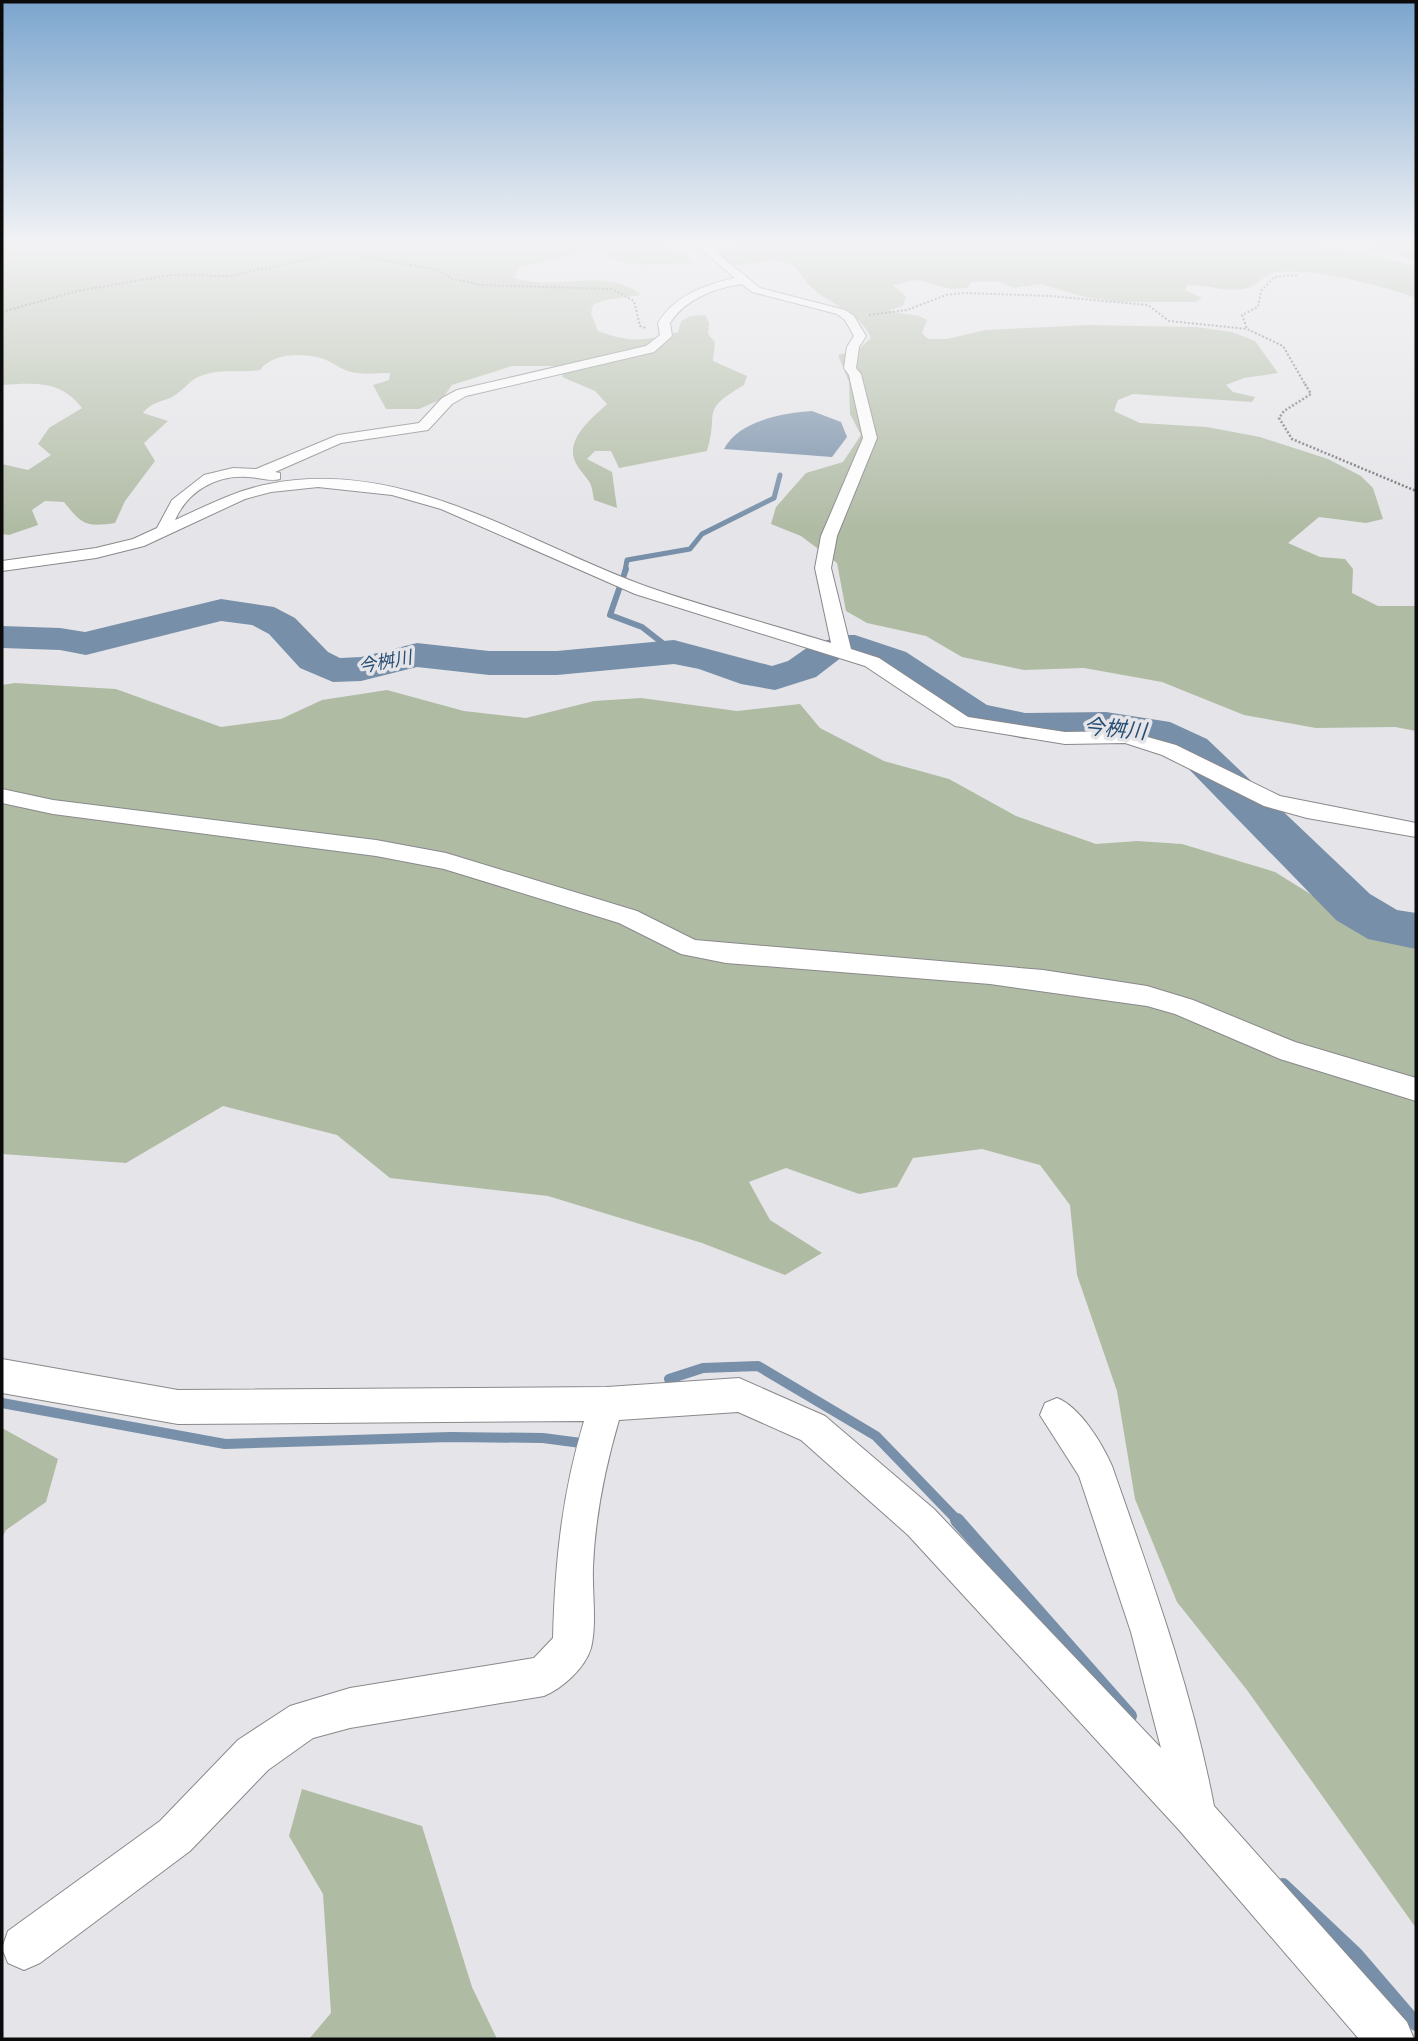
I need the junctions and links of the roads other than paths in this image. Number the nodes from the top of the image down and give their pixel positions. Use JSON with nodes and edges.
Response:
{"nodes":[{"id":1,"x":663,"y":338,"type":"edge"},
{"id":2,"x":859,"y":338,"type":"edge"},
{"id":3,"x":260,"y":473,"type":"junction"},
{"id":4,"x":292,"y":484,"type":"junction"},
{"id":5,"x":165,"y":532,"type":"junction"},
{"id":6,"x":2,"y":566,"type":"edge"},
{"id":7,"x":842,"y":652,"type":"junction"},
{"id":8,"x":2,"y":796,"type":"edge"},
{"id":9,"x":1416,"y":830,"type":"edge"},
{"id":10,"x":1416,"y":1090,"type":"edge"},
{"id":11,"x":2,"y":1376,"type":"edge"},
{"id":12,"x":607,"y":1405,"type":"junction"},
{"id":13,"x":1057,"y":1415,"type":"dead end"},
{"id":14,"x":1195,"y":1816,"type":"junction"},
{"id":15,"x":24,"y":1947,"type":"dead end"},
{"id":16,"x":1390,"y":2039,"type":"edge"}],
"edges":[{"from":1,"to":3,"type":"street"},
{"from":2,"to":7,"type":"street"},
{"from":3,"to":4,"type":"street"},
{"from":3,"to":5,"type":"street"},
{"from":4,"to":5,"type":"street"},
{"from":4,"to":7,"type":"street"},
{"from":5,"to":6,"type":"street"},
{"from":7,"to":9,"type":"street"},
{"from":8,"to":10,"type":"street"},
{"from":11,"to":12,"type":"street"},
{"from":12,"to":14,"type":"street"},
{"from":12,"to":15,"type":"street"},
{"from":13,"to":14,"type":"street"},
{"from":14,"to":16,"type":"street"}]}
